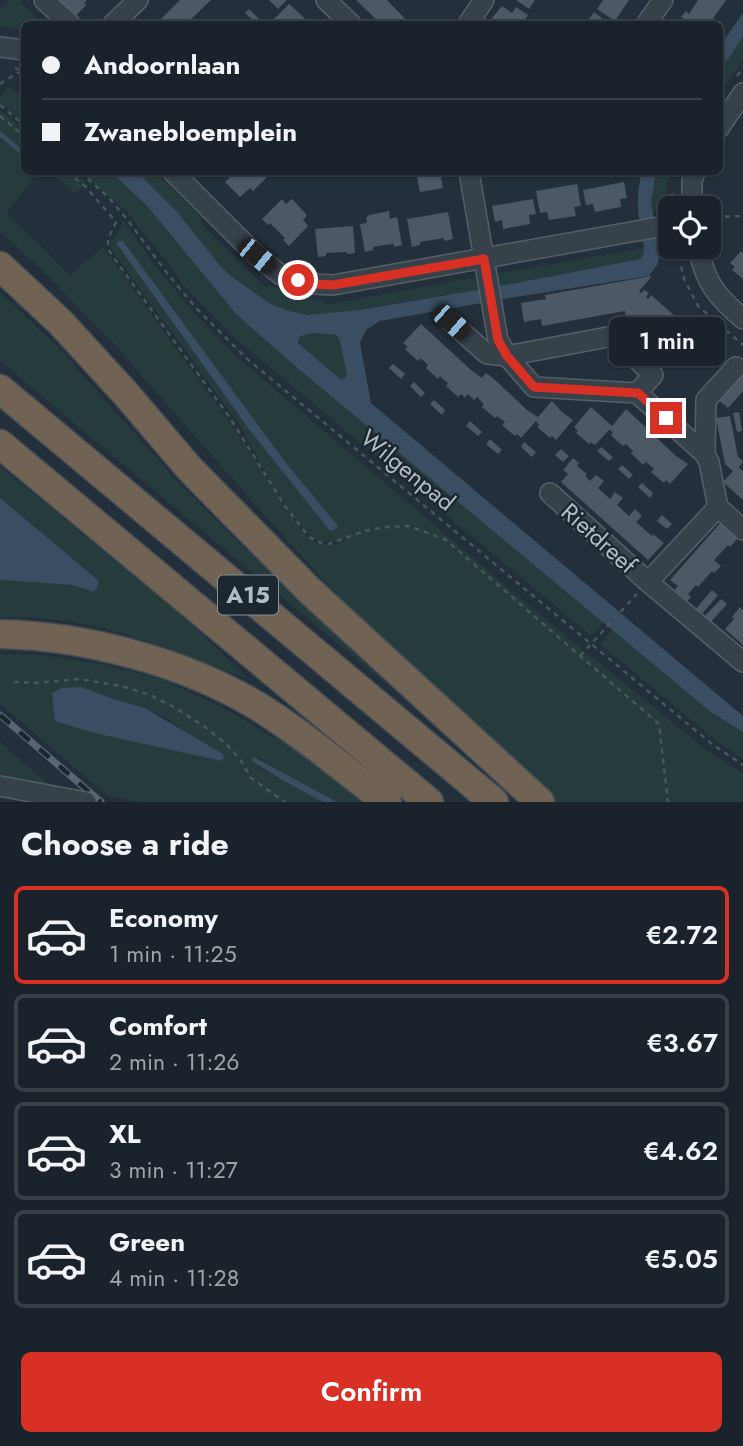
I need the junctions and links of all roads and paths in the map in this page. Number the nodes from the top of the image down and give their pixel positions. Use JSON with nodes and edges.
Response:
{"nodes":[{"id":1,"x":44,"y":0,"type":"edge"},
{"id":2,"x":138,"y":0,"type":"edge"},
{"id":3,"x":326,"y":0,"type":"edge"},
{"id":4,"x":484,"y":0,"type":"edge"},
{"id":5,"x":663,"y":0,"type":"edge"},
{"id":6,"x":67,"y":21,"type":"edge"},
{"id":7,"x":116,"y":21,"type":"edge"},
{"id":8,"x":348,"y":21,"type":"edge"},
{"id":9,"x":470,"y":21,"type":"edge"},
{"id":10,"x":648,"y":21,"type":"edge"},
{"id":11,"x":0,"y":47,"type":"edge"},
{"id":12,"x":21,"y":50,"type":"edge"},
{"id":13,"x":15,"y":68,"type":"dead end"},
{"id":14,"x":21,"y":70,"type":"edge"},
{"id":15,"x":21,"y":72,"type":"edge"},
{"id":16,"x":0,"y":84,"type":"edge"},
{"id":17,"x":743,"y":93,"type":"edge"},
{"id":18,"x":0,"y":105,"type":"edge"},
{"id":19,"x":0,"y":116,"type":"edge"},
{"id":20,"x":21,"y":122,"type":"edge"},
{"id":21,"x":723,"y":122,"type":"edge"},
{"id":22,"x":21,"y":134,"type":"edge"},
{"id":23,"x":72,"y":175,"type":"edge"},
{"id":24,"x":83,"y":175,"type":"edge"},
{"id":25,"x":183,"y":175,"type":"edge"},
{"id":26,"x":470,"y":175,"type":"edge"},
{"id":27,"x":694,"y":175,"type":"edge"},
{"id":28,"x":698,"y":196,"type":"edge"},
{"id":29,"x":743,"y":216,"type":"edge"},
{"id":30,"x":721,"y":217,"type":"edge"},
{"id":31,"x":655,"y":229,"type":"edge"},
{"id":32,"x":484,"y":259,"type":"junction"},
{"id":33,"x":701,"y":259,"type":"edge"},
{"id":34,"x":0,"y":266,"type":"edge"},
{"id":35,"x":743,"y":319,"type":"edge"},
{"id":36,"x":451,"y":322,"type":"dead end"},
{"id":37,"x":507,"y":356,"type":"junction"},
{"id":38,"x":736,"y":367,"type":"dead end"},
{"id":39,"x":0,"y":390,"type":"edge"},
{"id":40,"x":638,"y":393,"type":"junction"},
{"id":41,"x":0,"y":444,"type":"edge"},
{"id":42,"x":705,"y":454,"type":"junction"},
{"id":43,"x":550,"y":493,"type":"dead end"},
{"id":44,"x":718,"y":507,"type":"junction"},
{"id":45,"x":743,"y":530,"type":"edge"},
{"id":46,"x":649,"y":582,"type":"junction"},
{"id":47,"x":622,"y":610,"type":"dead end"},
{"id":48,"x":0,"y":634,"type":"edge"},
{"id":49,"x":592,"y":643,"type":"junction"},
{"id":50,"x":580,"y":656,"type":"junction"},
{"id":51,"x":743,"y":662,"type":"edge"},
{"id":52,"x":14,"y":682,"type":"dead end"},
{"id":53,"x":743,"y":765,"type":"edge"},
{"id":54,"x":0,"y":786,"type":"edge"},
{"id":55,"x":86,"y":802,"type":"edge"},
{"id":56,"x":285,"y":802,"type":"edge"},
{"id":57,"x":387,"y":802,"type":"edge"},
{"id":58,"x":429,"y":802,"type":"edge"},
{"id":59,"x":494,"y":802,"type":"edge"},
{"id":60,"x":540,"y":802,"type":"edge"},
{"id":61,"x":668,"y":802,"type":"edge"}],
"edges":[{"from":1,"to":6,"type":"street"},
{"from":2,"to":7,"type":"street"},
{"from":3,"to":8,"type":"street"},
{"from":4,"to":9,"type":"street"},
{"from":5,"to":10,"type":"street"},
{"from":11,"to":12,"type":"street"},
{"from":13,"to":14,"type":"path"},
{"from":15,"to":16,"type":"path"},
{"from":17,"to":21,"type":"street"},
{"from":18,"to":20,"type":"path"},
{"from":19,"to":22,"type":"path"},
{"from":23,"to":50,"type":"path"},
{"from":24,"to":49,"type":"path","name":"Wilgenpad"},
{"from":25,"to":32,"type":"street"},
{"from":26,"to":32,"type":"street"},
{"from":27,"to":28,"type":"street"},
{"from":29,"to":30,"type":"path"},
{"from":31,"to":32,"type":"street"},
{"from":32,"to":37,"type":"street"},
{"from":33,"to":35,"type":"street"},
{"from":34,"to":60,"type":"highway","number":"A15"},
{"from":36,"to":37,"type":"street"},
{"from":37,"to":40,"type":"street"},
{"from":37,"to":40,"type":"street"},
{"from":38,"to":42,"type":"street"},
{"from":39,"to":59,"type":"highway","number":"A15"},
{"from":40,"to":42,"type":"street"},
{"from":41,"to":58,"type":"highway","number":"A15"},
{"from":42,"to":44,"type":"street"},
{"from":43,"to":46,"type":"street","name":"Rietdreef"},
{"from":44,"to":45,"type":"street"},
{"from":44,"to":46,"type":"street","name":"Rietdreef"},
{"from":46,"to":51,"type":"street","name":"Rietdreef"},
{"from":47,"to":49,"type":"path"},
{"from":48,"to":57,"type":"highway"},
{"from":49,"to":50,"type":"path"},
{"from":49,"to":53,"type":"path","name":"Wilgenpad"},
{"from":50,"to":61,"type":"path"},
{"from":52,"to":56,"type":"path"},
{"from":54,"to":55,"type":"street","bridge":true}]}
